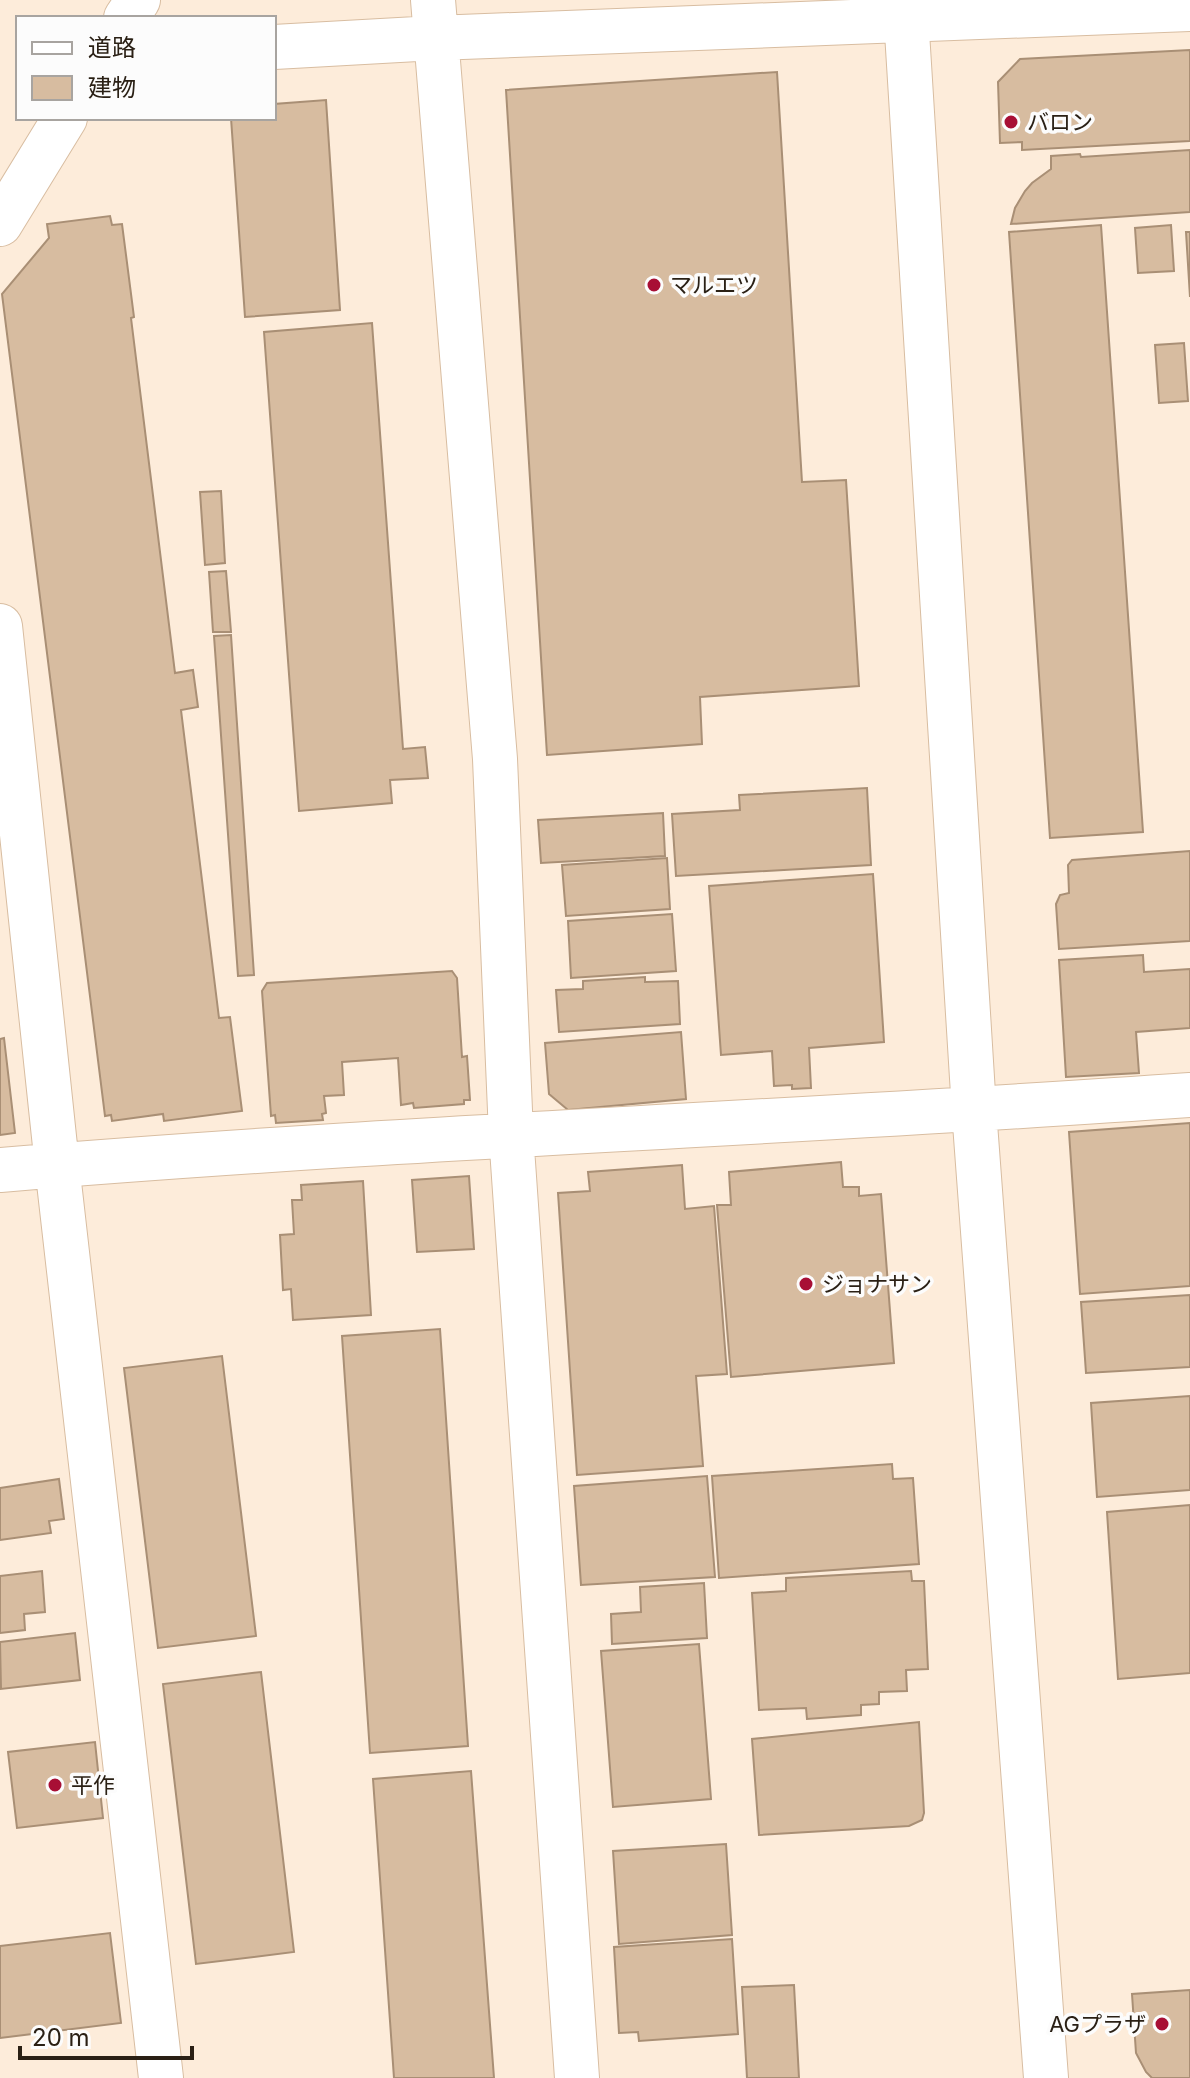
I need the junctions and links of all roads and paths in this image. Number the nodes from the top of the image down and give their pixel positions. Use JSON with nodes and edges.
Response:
{"nodes":[{"id":1,"x":1190,"y":9,"type":"edge"},
{"id":2,"x":905,"y":10,"type":"edge"},
{"id":3,"x":434,"y":19,"type":"edge"},
{"id":4,"x":276,"y":47,"type":"edge"},
{"id":5,"x":64,"y":120,"type":"edge"},
{"id":6,"x":0,"y":224,"type":"edge"},
{"id":7,"x":0,"y":626,"type":"edge"},
{"id":8,"x":1190,"y":1095,"type":"edge"},
{"id":9,"x":974,"y":1110,"type":"junction"},
{"id":10,"x":511,"y":1134,"type":"junction"},
{"id":11,"x":57,"y":1165,"type":"junction"},
{"id":12,"x":0,"y":1170,"type":"edge"},
{"id":13,"x":161,"y":2078,"type":"edge"},
{"id":14,"x":577,"y":2078,"type":"edge"},
{"id":15,"x":1046,"y":2078,"type":"edge"}],
"edges":[{"from":1,"to":2,"type":"street"},
{"from":2,"to":3,"type":"street"},
{"from":2,"to":9,"type":"street"},
{"from":3,"to":4,"type":"street"},
{"from":3,"to":10,"type":"street"},
{"from":5,"to":6,"type":"street"},
{"from":7,"to":11,"type":"street"},
{"from":8,"to":9,"type":"street"},
{"from":9,"to":10,"type":"street"},
{"from":9,"to":15,"type":"street"},
{"from":10,"to":11,"type":"street"},
{"from":10,"to":14,"type":"street"},
{"from":11,"to":12,"type":"street"},
{"from":11,"to":13,"type":"street"}]}
